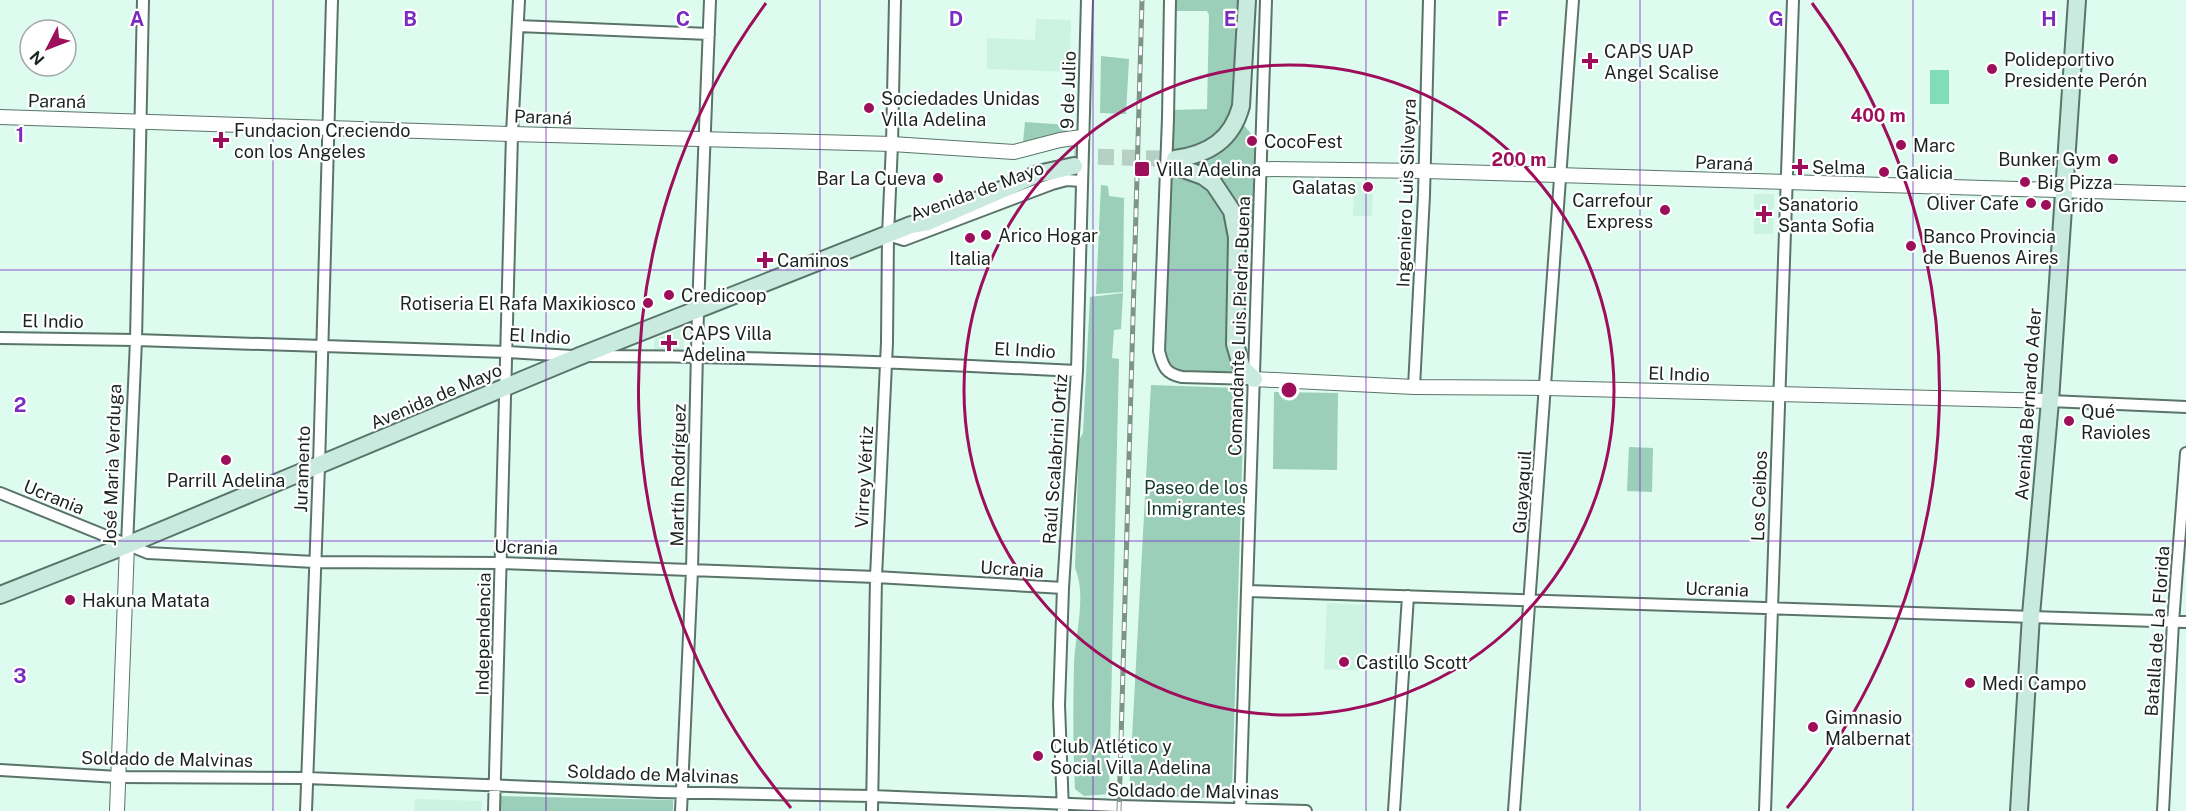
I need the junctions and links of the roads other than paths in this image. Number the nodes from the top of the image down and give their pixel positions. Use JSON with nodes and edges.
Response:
{"nodes":[{"id":1,"x":143,"y":0,"type":"edge"},
{"id":2,"x":332,"y":0,"type":"edge"},
{"id":3,"x":519,"y":0,"type":"edge"},
{"id":4,"x":710,"y":0,"type":"edge"},
{"id":5,"x":895,"y":0,"type":"edge"},
{"id":6,"x":1087,"y":0,"type":"edge"},
{"id":7,"x":1170,"y":0,"type":"edge"},
{"id":8,"x":1247,"y":0,"type":"edge"},
{"id":9,"x":1266,"y":0,"type":"edge"},
{"id":10,"x":1430,"y":0,"type":"edge"},
{"id":11,"x":1573,"y":0,"type":"edge"},
{"id":12,"x":1793,"y":0,"type":"edge"},
{"id":13,"x":2077,"y":0,"type":"edge"},
{"id":14,"x":518,"y":26,"type":"junction"},
{"id":15,"x":709,"y":34,"type":"junction"},
{"id":16,"x":0,"y":117,"type":"edge"},
{"id":17,"x":142,"y":121,"type":"junction"},
{"id":18,"x":328,"y":129,"type":"junction"},
{"id":19,"x":512,"y":134,"type":"junction"},
{"id":20,"x":1082,"y":137,"type":"junction"},
{"id":21,"x":704,"y":140,"type":"junction"},
{"id":22,"x":892,"y":144,"type":"junction"},
{"id":23,"x":1076,"y":168,"type":"junction"},
{"id":24,"x":1261,"y":169,"type":"junction"},
{"id":25,"x":1425,"y":171,"type":"junction"},
{"id":26,"x":1560,"y":175,"type":"junction"},
{"id":27,"x":1786,"y":183,"type":"junction"},
{"id":28,"x":2063,"y":190,"type":"junction"},
{"id":29,"x":2186,"y":194,"type":"edge"},
{"id":30,"x":888,"y":235,"type":"junction"},
{"id":31,"x":698,"y":309,"type":"junction"},
{"id":32,"x":0,"y":338,"type":"edge"},
{"id":33,"x":136,"y":340,"type":"junction"},
{"id":34,"x":323,"y":346,"type":"junction"},
{"id":35,"x":507,"y":352,"type":"junction"},
{"id":36,"x":579,"y":356,"type":"junction"},
{"id":37,"x":697,"y":356,"type":"junction"},
{"id":38,"x":886,"y":361,"type":"junction"},
{"id":39,"x":1077,"y":371,"type":"junction"},
{"id":40,"x":1254,"y":379,"type":"junction"},
{"id":41,"x":1414,"y":387,"type":"junction"},
{"id":42,"x":1546,"y":388,"type":"junction"},
{"id":43,"x":505,"y":389,"type":"junction"},
{"id":44,"x":1779,"y":395,"type":"junction"},
{"id":45,"x":2050,"y":401,"type":"junction"},
{"id":46,"x":2186,"y":407,"type":"edge"},
{"id":47,"x":2186,"y":453,"type":"edge"},
{"id":48,"x":319,"y":466,"type":"junction"},
{"id":49,"x":0,"y":493,"type":"edge"},
{"id":50,"x":127,"y":545,"type":"junction"},
{"id":51,"x":314,"y":562,"type":"junction"},
{"id":52,"x":501,"y":563,"type":"junction"},
{"id":53,"x":692,"y":570,"type":"junction"},
{"id":54,"x":876,"y":577,"type":"junction"},
{"id":55,"x":1063,"y":588,"type":"junction"},
{"id":56,"x":1247,"y":591,"type":"junction"},
{"id":57,"x":0,"y":595,"type":"edge"},
{"id":58,"x":1408,"y":596,"type":"junction"},
{"id":59,"x":1530,"y":600,"type":"junction"},
{"id":60,"x":1772,"y":608,"type":"junction"},
{"id":61,"x":2031,"y":615,"type":"junction"},
{"id":62,"x":2173,"y":622,"type":"junction"},
{"id":63,"x":2186,"y":622,"type":"edge"},
{"id":64,"x":0,"y":770,"type":"edge"},
{"id":65,"x":118,"y":777,"type":"junction"},
{"id":66,"x":307,"y":778,"type":"junction"},
{"id":67,"x":495,"y":786,"type":"junction"},
{"id":68,"x":682,"y":793,"type":"junction"},
{"id":69,"x":872,"y":796,"type":"junction"},
{"id":70,"x":1063,"y":808,"type":"edge"},
{"id":71,"x":1164,"y":809,"type":"edge"},
{"id":72,"x":1240,"y":809,"type":"junction"},
{"id":73,"x":117,"y":811,"type":"edge"},
{"id":74,"x":306,"y":811,"type":"edge"},
{"id":75,"x":494,"y":811,"type":"edge"},
{"id":76,"x":681,"y":811,"type":"edge"},
{"id":77,"x":872,"y":811,"type":"edge"},
{"id":78,"x":1306,"y":811,"type":"edge"},
{"id":79,"x":1394,"y":811,"type":"edge"},
{"id":80,"x":1514,"y":811,"type":"edge"},
{"id":81,"x":1765,"y":811,"type":"edge"},
{"id":82,"x":2019,"y":811,"type":"edge"},
{"id":83,"x":2163,"y":811,"type":"edge"}],
"edges":[{"from":1,"to":17,"type":"street","name":"José Maria Verduga"},
{"from":2,"to":18,"type":"street","name":"Juramento"},
{"from":3,"to":14,"type":"street","name":"Independencia"},
{"from":4,"to":15,"type":"street","name":"Martín Rodríguez"},
{"from":5,"to":22,"type":"street","name":"Virrey Vértiz"},
{"from":6,"to":20,"type":"street","name":"9 de Julio"},
{"from":7,"to":40,"type":"street","name":"El Indio"},
{"from":8,"to":40,"type":"main road"},
{"from":9,"to":24,"type":"street","name":"Comandante Luis Piedra Buena"},
{"from":10,"to":25,"type":"street","name":"Ingeniero Luis Silveyra"},
{"from":11,"to":26,"type":"street","name":"Guayaquil"},
{"from":12,"to":27,"type":"street","name":"Los Ceibos"},
{"from":13,"to":28,"type":"main road","name":"Avenida Bernardo Ader"},
{"from":14,"to":15,"type":"street"},
{"from":14,"to":19,"type":"street","name":"Independencia"},
{"from":15,"to":21,"type":"street","name":"Martín Rodríguez"},
{"from":16,"to":17,"type":"street","name":"Paraná"},
{"from":17,"to":18,"type":"street","name":"Paraná"},
{"from":17,"to":33,"type":"street","name":"José Maria Verduga"},
{"from":18,"to":19,"type":"street","name":"Paraná"},
{"from":18,"to":34,"type":"street","name":"Juramento"},
{"from":19,"to":21,"type":"street","name":"Paraná"},
{"from":19,"to":35,"type":"street","name":"Independencia"},
{"from":20,"to":22,"type":"street","name":"Paraná"},
{"from":20,"to":23,"type":"street","name":"9 de Julio"},
{"from":21,"to":22,"type":"street","name":"Paraná"},
{"from":21,"to":31,"type":"street","name":"Martín Rodríguez"},
{"from":22,"to":30,"type":"street","name":"Virrey Vértiz"},
{"from":23,"to":30,"type":"main road","name":"Avenida de Mayo"},
{"from":23,"to":30,"type":"street","name":"Avenida de Mayo"},
{"from":23,"to":39,"type":"street","name":"Raúl Scalabrini Ortíz"},
{"from":24,"to":25,"type":"street","name":"Paraná"},
{"from":24,"to":40,"type":"street","name":"Comandante Luis Piedra Buena"},
{"from":25,"to":26,"type":"street","name":"Paraná"},
{"from":25,"to":41,"type":"street","name":"Ingeniero Luis Silveyra"},
{"from":26,"to":27,"type":"street","name":"Paraná"},
{"from":26,"to":42,"type":"street","name":"Guayaquil"},
{"from":27,"to":28,"type":"street","name":"Paraná"},
{"from":27,"to":44,"type":"street","name":"Los Ceibos"},
{"from":28,"to":29,"type":"street","name":"Paraná"},
{"from":28,"to":45,"type":"main road","name":"Avenida Bernardo Ader"},
{"from":30,"to":31,"type":"main road","name":"Avenida de Mayo"},
{"from":30,"to":38,"type":"street","name":"Virrey Vértiz"},
{"from":31,"to":36,"type":"main road","name":"Avenida de Mayo"},
{"from":31,"to":37,"type":"street","name":"Martín Rodríguez"},
{"from":32,"to":33,"type":"street","name":"El Indio"},
{"from":33,"to":34,"type":"street","name":"El Indio"},
{"from":33,"to":50,"type":"street","name":"José Maria Verduga"},
{"from":34,"to":35,"type":"street","name":"El Indio"},
{"from":34,"to":48,"type":"street","name":"Juramento"},
{"from":35,"to":36,"type":"street","name":"El Indio"},
{"from":35,"to":43,"type":"street","name":"Independencia"},
{"from":36,"to":37,"type":"street","name":"El Indio"},
{"from":36,"to":43,"type":"main road","name":"Avenida de Mayo"},
{"from":37,"to":38,"type":"street","name":"El Indio"},
{"from":37,"to":53,"type":"street","name":"Martín Rodríguez"},
{"from":38,"to":39,"type":"street","name":"El Indio"},
{"from":38,"to":54,"type":"street","name":"Virrey Vértiz"},
{"from":39,"to":55,"type":"street","name":"Raúl Scalabrini Ortíz"},
{"from":40,"to":41,"type":"street","name":"El Indio"},
{"from":40,"to":56,"type":"street","name":"Comandante Luis Piedra Buena"},
{"from":41,"to":42,"type":"street","name":"El Indio"},
{"from":42,"to":44,"type":"street","name":"El Indio"},
{"from":42,"to":59,"type":"street","name":"Guayaquil"},
{"from":43,"to":48,"type":"main road","name":"Avenida de Mayo"},
{"from":43,"to":52,"type":"street","name":"Independencia"},
{"from":44,"to":45,"type":"street","name":"El Indio"},
{"from":44,"to":60,"type":"street","name":"Los Ceibos"},
{"from":45,"to":46,"type":"street","name":"El Indio"},
{"from":45,"to":61,"type":"main road","name":"Avenida Bernardo Ader"},
{"from":47,"to":62,"type":"street","name":"Batalla de La Florida"},
{"from":48,"to":50,"type":"main road","name":"Avenida de Mayo"},
{"from":48,"to":51,"type":"street","name":"Juramento"},
{"from":49,"to":50,"type":"street","name":"Ucrania"},
{"from":50,"to":51,"type":"street","name":"Ucrania"},
{"from":50,"to":57,"type":"main road","name":"Avenida de Mayo"},
{"from":50,"to":65,"type":"street","name":"José Maria Verduga"},
{"from":51,"to":52,"type":"street","name":"Ucrania"},
{"from":51,"to":66,"type":"street","name":"Juramento"},
{"from":52,"to":53,"type":"street","name":"Ucrania"},
{"from":52,"to":67,"type":"street","name":"Independencia"},
{"from":53,"to":54,"type":"street","name":"Ucrania"},
{"from":53,"to":68,"type":"street","name":"Martín Rodríguez"},
{"from":54,"to":55,"type":"street","name":"Ucrania"},
{"from":54,"to":69,"type":"street","name":"Virrey Vértiz"},
{"from":55,"to":70,"type":"street","name":"Raúl Scalabrini Ortíz"},
{"from":56,"to":58,"type":"street","name":"Ucrania"},
{"from":56,"to":72,"type":"street","name":"Comandante Luis Piedra Buena"},
{"from":58,"to":59,"type":"street","name":"Ucrania"},
{"from":58,"to":79,"type":"street"},
{"from":59,"to":60,"type":"street","name":"Ucrania"},
{"from":59,"to":80,"type":"street","name":"Guayaquil"},
{"from":60,"to":61,"type":"street","name":"Ucrania"},
{"from":60,"to":81,"type":"street","name":"Los Ceibos"},
{"from":61,"to":62,"type":"street","name":"Ucrania"},
{"from":61,"to":82,"type":"main road","name":"Avenida Bernardo Ader"},
{"from":62,"to":63,"type":"street","name":"Ucrania"},
{"from":62,"to":83,"type":"street","name":"Batalla de La Florida"},
{"from":64,"to":65,"type":"street","name":"Soldado de Malvinas"},
{"from":65,"to":66,"type":"street","name":"Soldado de Malvinas"},
{"from":65,"to":73,"type":"street","name":"José Maria Verduga"},
{"from":66,"to":67,"type":"street","name":"Soldado de Malvinas"},
{"from":66,"to":74,"type":"street","name":"Juramento"},
{"from":67,"to":68,"type":"street","name":"Soldado de Malvinas"},
{"from":67,"to":75,"type":"street","name":"Independencia"},
{"from":68,"to":69,"type":"street","name":"Soldado de Malvinas"},
{"from":68,"to":76,"type":"street","name":"Martín Rodríguez"},
{"from":69,"to":70,"type":"street","name":"Soldado de Malvinas"},
{"from":69,"to":77,"type":"street","name":"Virrey Vértiz"},
{"from":70,"to":71,"type":"street","name":"Soldado de Malvinas"},
{"from":71,"to":72,"type":"street","name":"Soldado de Malvinas"},
{"from":72,"to":78,"type":"street","name":"Soldado de Malvinas"}]}
